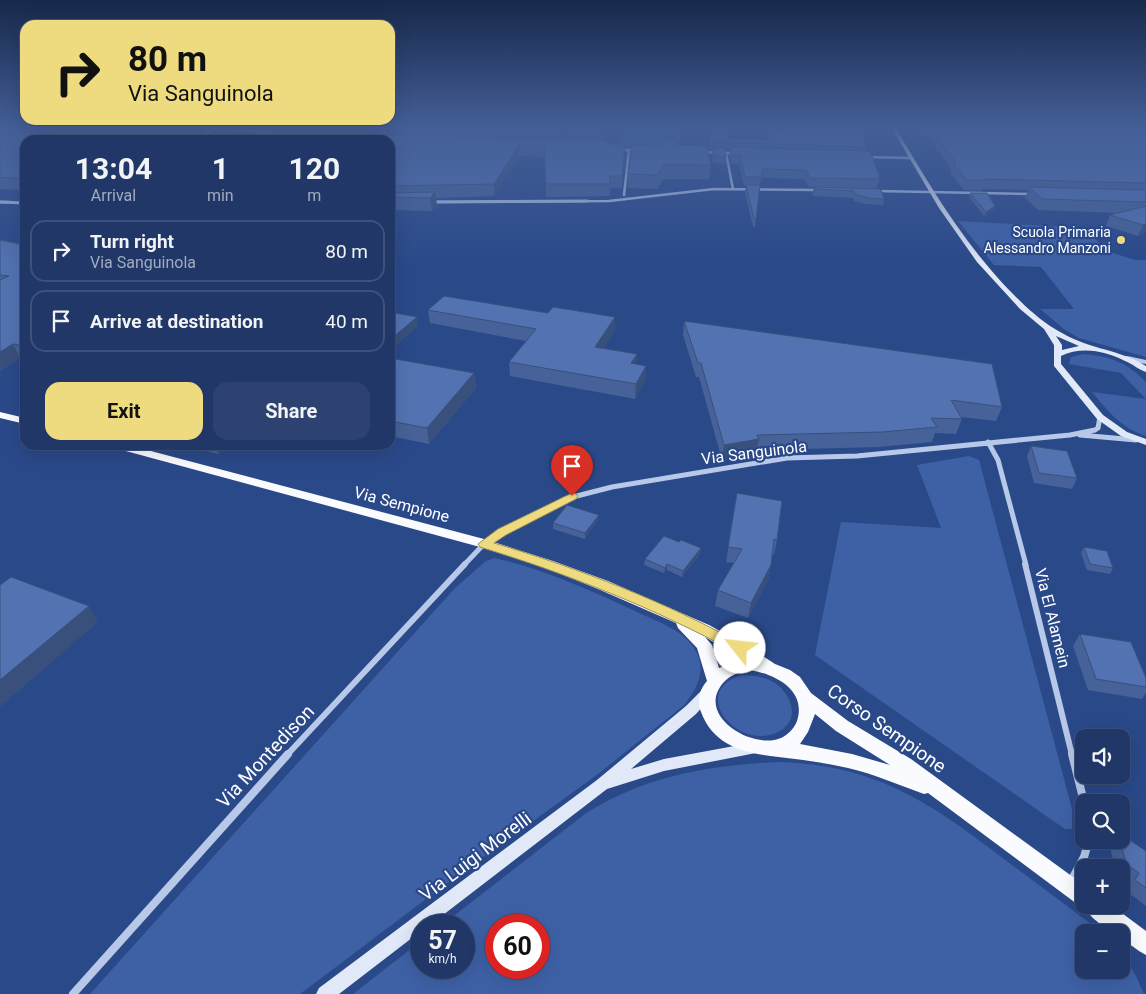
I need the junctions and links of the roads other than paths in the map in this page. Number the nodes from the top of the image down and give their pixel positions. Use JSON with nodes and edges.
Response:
{"nodes":[{"id":1,"x":626,"y":173,"type":"edge"},
{"id":2,"x":729,"y":173,"type":"edge"},
{"id":3,"x":921,"y":173,"type":"edge"},
{"id":4,"x":732,"y":188,"type":"junction"},
{"id":5,"x":827,"y":190,"type":"edge"},
{"id":6,"x":874,"y":191,"type":"edge"},
{"id":7,"x":932,"y":192,"type":"junction"},
{"id":8,"x":1036,"y":194,"type":"edge"},
{"id":9,"x":624,"y":195,"type":"dead end"},
{"id":10,"x":0,"y":202,"type":"edge"},
{"id":11,"x":429,"y":202,"type":"edge"},
{"id":12,"x":20,"y":203,"type":"edge"},
{"id":13,"x":1048,"y":328,"type":"junction"},
{"id":14,"x":1095,"y":350,"type":"junction"},
{"id":15,"x":1122,"y":356,"type":"junction"},
{"id":16,"x":1058,"y":360,"type":"junction"},
{"id":17,"x":1146,"y":362,"type":"edge"},
{"id":18,"x":1146,"y":370,"type":"edge"},
{"id":19,"x":0,"y":414,"type":"edge"},
{"id":20,"x":1100,"y":417,"type":"junction"},
{"id":21,"x":20,"y":420,"type":"edge"},
{"id":22,"x":1070,"y":435,"type":"junction"},
{"id":23,"x":988,"y":442,"type":"junction"},
{"id":24,"x":1144,"y":442,"type":"edge"},
{"id":25,"x":134,"y":450,"type":"edge"},
{"id":26,"x":484,"y":544,"type":"junction"},
{"id":27,"x":674,"y":616,"type":"junction"},
{"id":28,"x":769,"y":668,"type":"junction"},
{"id":29,"x":711,"y":687,"type":"junction"},
{"id":30,"x":806,"y":698,"type":"junction"},
{"id":31,"x":766,"y":748,"type":"junction"},
{"id":32,"x":602,"y":786,"type":"junction"},
{"id":33,"x":943,"y":794,"type":"junction"},
{"id":34,"x":1082,"y":794,"type":"edge"},
{"id":35,"x":1087,"y":849,"type":"edge"},
{"id":36,"x":1068,"y":886,"type":"junction"},
{"id":37,"x":1075,"y":891,"type":"edge"},
{"id":38,"x":1106,"y":914,"type":"edge"},
{"id":39,"x":1146,"y":944,"type":"edge"},
{"id":40,"x":73,"y":994,"type":"edge"},
{"id":41,"x":325,"y":994,"type":"edge"}],
"edges":[{"from":1,"to":9,"type":"street"},
{"from":2,"to":4,"type":"street"},
{"from":3,"to":7,"type":"street"},
{"from":4,"to":5,"type":"street"},
{"from":4,"to":11,"type":"street"},
{"from":6,"to":7,"type":"street"},
{"from":7,"to":8,"type":"street"},
{"from":7,"to":13,"type":"street"},
{"from":10,"to":12,"type":"street"},
{"from":13,"to":14,"type":"street"},
{"from":13,"to":16,"type":"street"},
{"from":14,"to":15,"type":"street"},
{"from":14,"to":16,"type":"street"},
{"from":15,"to":17,"type":"street"},
{"from":15,"to":18,"type":"street"},
{"from":16,"to":20,"type":"street"},
{"from":19,"to":21,"type":"main road"},
{"from":20,"to":22,"type":"street","name":"Via Sanguinola"},
{"from":20,"to":24,"type":"street"},
{"from":22,"to":23,"type":"street","name":"Via Sanguinola"},
{"from":22,"to":24,"type":"street","name":"Via Sanguinola"},
{"from":23,"to":26,"type":"street","name":"Via Sanguinola"},
{"from":23,"to":34,"type":"street","name":"Via El Alamein"},
{"from":25,"to":26,"type":"main road","name":"Via Sempione"},
{"from":26,"to":27,"type":"main road","name":"Via Sempione"},
{"from":26,"to":40,"type":"street","name":"Via Montedison"},
{"from":27,"to":28,"type":"main road","name":"Via Sempione"},
{"from":27,"to":29,"type":"main road","name":"Via Sempione"},
{"from":28,"to":29,"type":"main road"},
{"from":28,"to":30,"type":"main road"},
{"from":29,"to":31,"type":"main road"},
{"from":29,"to":32,"type":"street","name":"Via Luigi Morelli"},
{"from":30,"to":31,"type":"main road"},
{"from":30,"to":33,"type":"main road","name":"Corso Sempione"},
{"from":31,"to":32,"type":"street","name":"Via Luigi Morelli"},
{"from":31,"to":33,"type":"main road","name":"Corso Sempione"},
{"from":32,"to":41,"type":"street","name":"Via Luigi Morelli"},
{"from":33,"to":36,"type":"main road","name":"Corso Sempione"},
{"from":35,"to":36,"type":"street"},
{"from":36,"to":37,"type":"main road","name":"Corso Sempione"},
{"from":38,"to":39,"type":"main road"}]}
